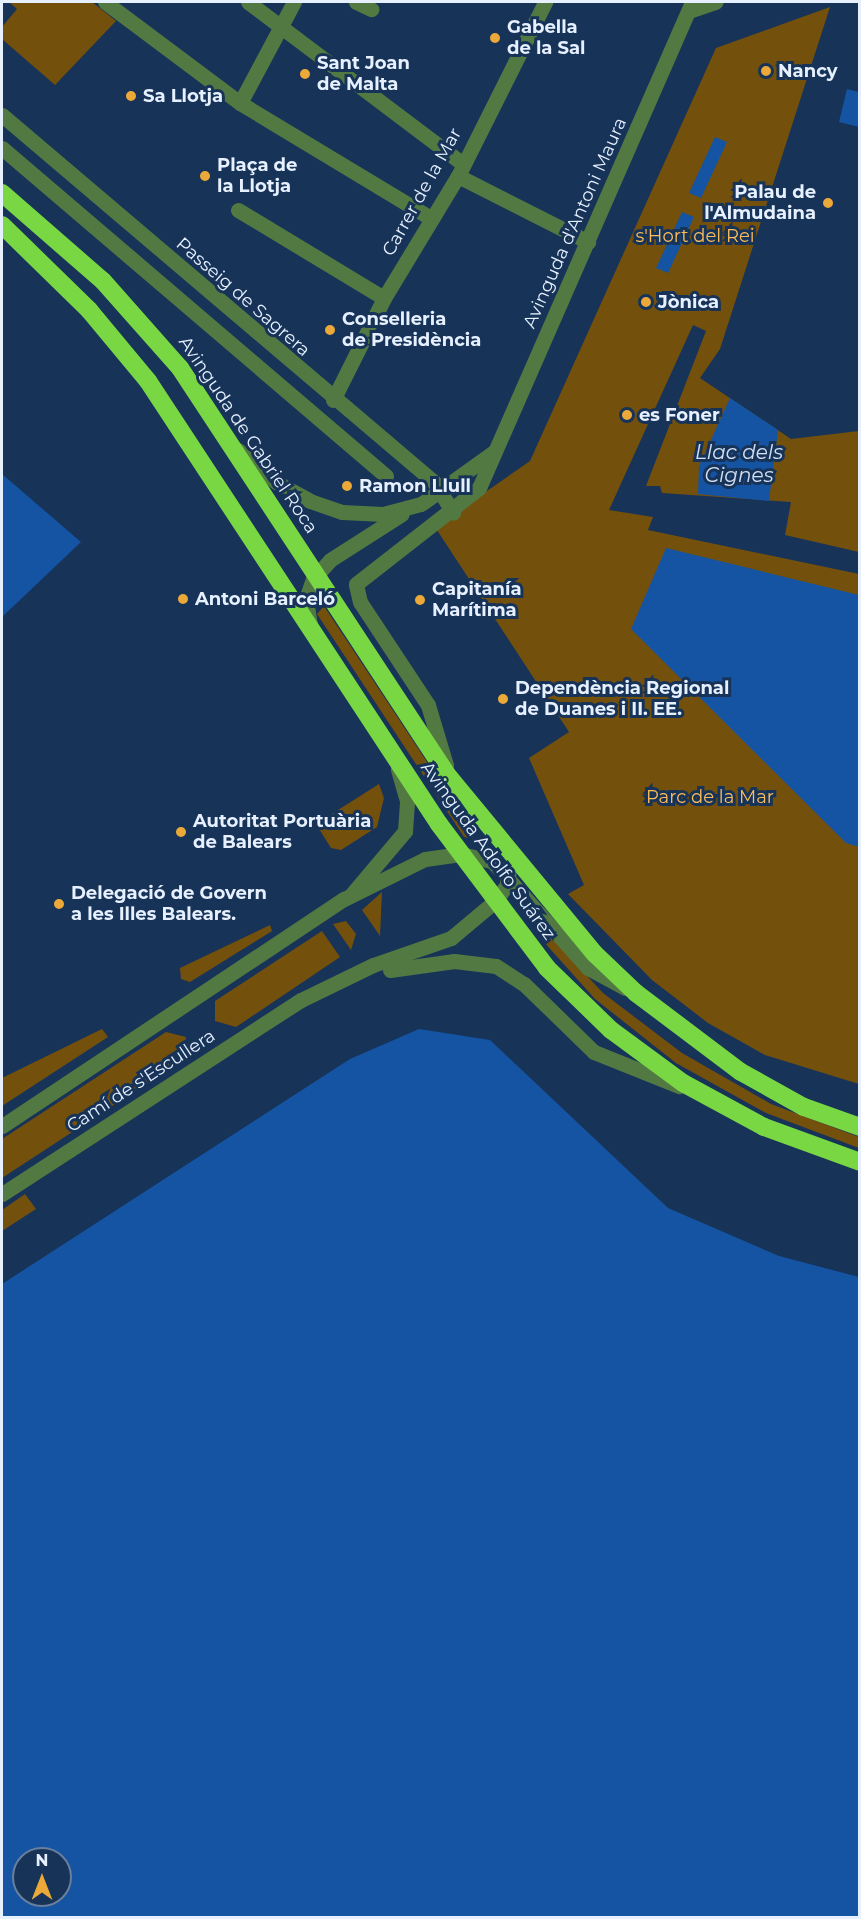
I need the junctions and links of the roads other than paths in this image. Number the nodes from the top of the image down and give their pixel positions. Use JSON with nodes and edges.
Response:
{"nodes":[{"id":1,"x":105,"y":2,"type":"edge"},
{"id":2,"x":248,"y":2,"type":"edge"},
{"id":3,"x":294,"y":2,"type":"edge"},
{"id":4,"x":356,"y":2,"type":"edge"},
{"id":5,"x":545,"y":2,"type":"edge"},
{"id":6,"x":715,"y":2,"type":"edge"},
{"id":7,"x":690,"y":5,"type":"edge"},
{"id":8,"x":371,"y":9,"type":"dead end"},
{"id":9,"x":283,"y":27,"type":"junction"},
{"id":10,"x":240,"y":103,"type":"junction"},
{"id":11,"x":2,"y":115,"type":"edge"},
{"id":12,"x":2,"y":148,"type":"edge"},
{"id":13,"x":460,"y":170,"type":"junction"},
{"id":14,"x":2,"y":193,"type":"edge"},
{"id":15,"x":238,"y":210,"type":"dead end"},
{"id":16,"x":432,"y":219,"type":"junction"},
{"id":17,"x":2,"y":225,"type":"edge"},
{"id":18,"x":588,"y":242,"type":"junction"},
{"id":19,"x":384,"y":298,"type":"junction"},
{"id":20,"x":333,"y":400,"type":"junction"},
{"id":21,"x":233,"y":446,"type":"junction"},
{"id":22,"x":495,"y":451,"type":"junction"},
{"id":23,"x":386,"y":476,"type":"dead end"},
{"id":24,"x":443,"y":491,"type":"junction"},
{"id":25,"x":409,"y":509,"type":"junction"},
{"id":26,"x":453,"y":513,"type":"junction"},
{"id":27,"x":316,"y":575,"type":"junction"},
{"id":28,"x":341,"y":614,"type":"joint"},
{"id":29,"x":310,"y":627,"type":"junction"},
{"id":30,"x":390,"y":749,"type":"junction"},
{"id":31,"x":449,"y":777,"type":"junction"},
{"id":32,"x":501,"y":844,"type":"junction"},
{"id":33,"x":461,"y":854,"type":"junction"},
{"id":34,"x":509,"y":876,"type":"junction"},
{"id":35,"x":351,"y":895,"type":"junction"},
{"id":36,"x":494,"y":902,"type":"junction"},
{"id":37,"x":343,"y":979,"type":"junction"},
{"id":38,"x":636,"y":993,"type":"junction"},
{"id":39,"x":703,"y":1095,"type":"junction"},
{"id":40,"x":2,"y":1126,"type":"edge"},
{"id":41,"x":860,"y":1127,"type":"edge"},
{"id":42,"x":860,"y":1162,"type":"edge"},
{"id":43,"x":2,"y":1194,"type":"edge"}],
"edges":[{"from":1,"to":10,"type":"street"},
{"from":2,"to":9,"type":"street"},
{"from":3,"to":9,"type":"street"},
{"from":4,"to":8,"type":"street"},
{"from":5,"to":13,"type":"street","name":"Carrer de la Mar"},
{"from":6,"to":7,"type":"street"},
{"from":7,"to":18,"type":"street","name":"Avinguda d'Antoni Maura"},
{"from":9,"to":10,"type":"street"},
{"from":9,"to":13,"type":"street"},
{"from":10,"to":16,"type":"street"},
{"from":11,"to":20,"type":"street","name":"Passeig de Sagrera"},
{"from":12,"to":23,"type":"street"},
{"from":13,"to":16,"type":"street","name":"Carrer de la Mar"},
{"from":13,"to":18,"type":"street"},
{"from":14,"to":21,"type":"highway","name":"Avinguda de Gabriel Roca"},
{"from":15,"to":19,"type":"street"},
{"from":16,"to":19,"type":"street","name":"Carrer de la Mar"},
{"from":17,"to":29,"type":"highway"},
{"from":18,"to":22,"type":"street","name":"Avinguda d'Antoni Maura"},
{"from":19,"to":20,"type":"street","name":"Carrer de la Mar"},
{"from":20,"to":24,"type":"street","name":"Passeig de Sagrera"},
{"from":21,"to":25,"type":"street"},
{"from":21,"to":27,"type":"highway","name":"Avinguda de Gabriel Roca"},
{"from":22,"to":24,"type":"street"},
{"from":22,"to":26,"type":"street","name":"Avinguda d'Antoni Maura"},
{"from":24,"to":25,"type":"street"},
{"from":24,"to":26,"type":"street","name":"Passeig de Sagrera"},
{"from":25,"to":27,"type":"street"},
{"from":26,"to":31,"type":"street","name":"Avinguda d'Antoni Maura"},
{"from":27,"to":28,"type":"highway","name":"Avinguda de Gabriel Roca"},
{"from":27,"to":29,"type":"street"},
{"from":28,"to":31,"type":"highway","name":"Avinguda Adolfo Suárez"},
{"from":29,"to":30,"type":"highway","name":"Avinguda Adolfo Suárez"},
{"from":30,"to":33,"type":"highway","name":"Avinguda Adolfo Suárez"},
{"from":30,"to":35,"type":"street"},
{"from":31,"to":32,"type":"highway","name":"Avinguda Adolfo Suárez"},
{"from":32,"to":34,"type":"street"},
{"from":32,"to":38,"type":"highway","name":"Avinguda Adolfo Suárez"},
{"from":33,"to":34,"type":"street"},
{"from":33,"to":35,"type":"street"},
{"from":33,"to":36,"type":"highway","name":"Avinguda Adolfo Suárez"},
{"from":34,"to":36,"type":"street"},
{"from":34,"to":38,"type":"street"},
{"from":35,"to":40,"type":"street"},
{"from":36,"to":37,"type":"street"},
{"from":36,"to":39,"type":"highway","name":"Avinguda Adolfo Suárez"},
{"from":37,"to":39,"type":"street"},
{"from":37,"to":43,"type":"street","name":"Camí de s'Escullera"},
{"from":38,"to":41,"type":"highway","name":"Avinguda Adolfo Suárez"},
{"from":39,"to":42,"type":"highway","name":"Avinguda Adolfo Suárez"}]}
